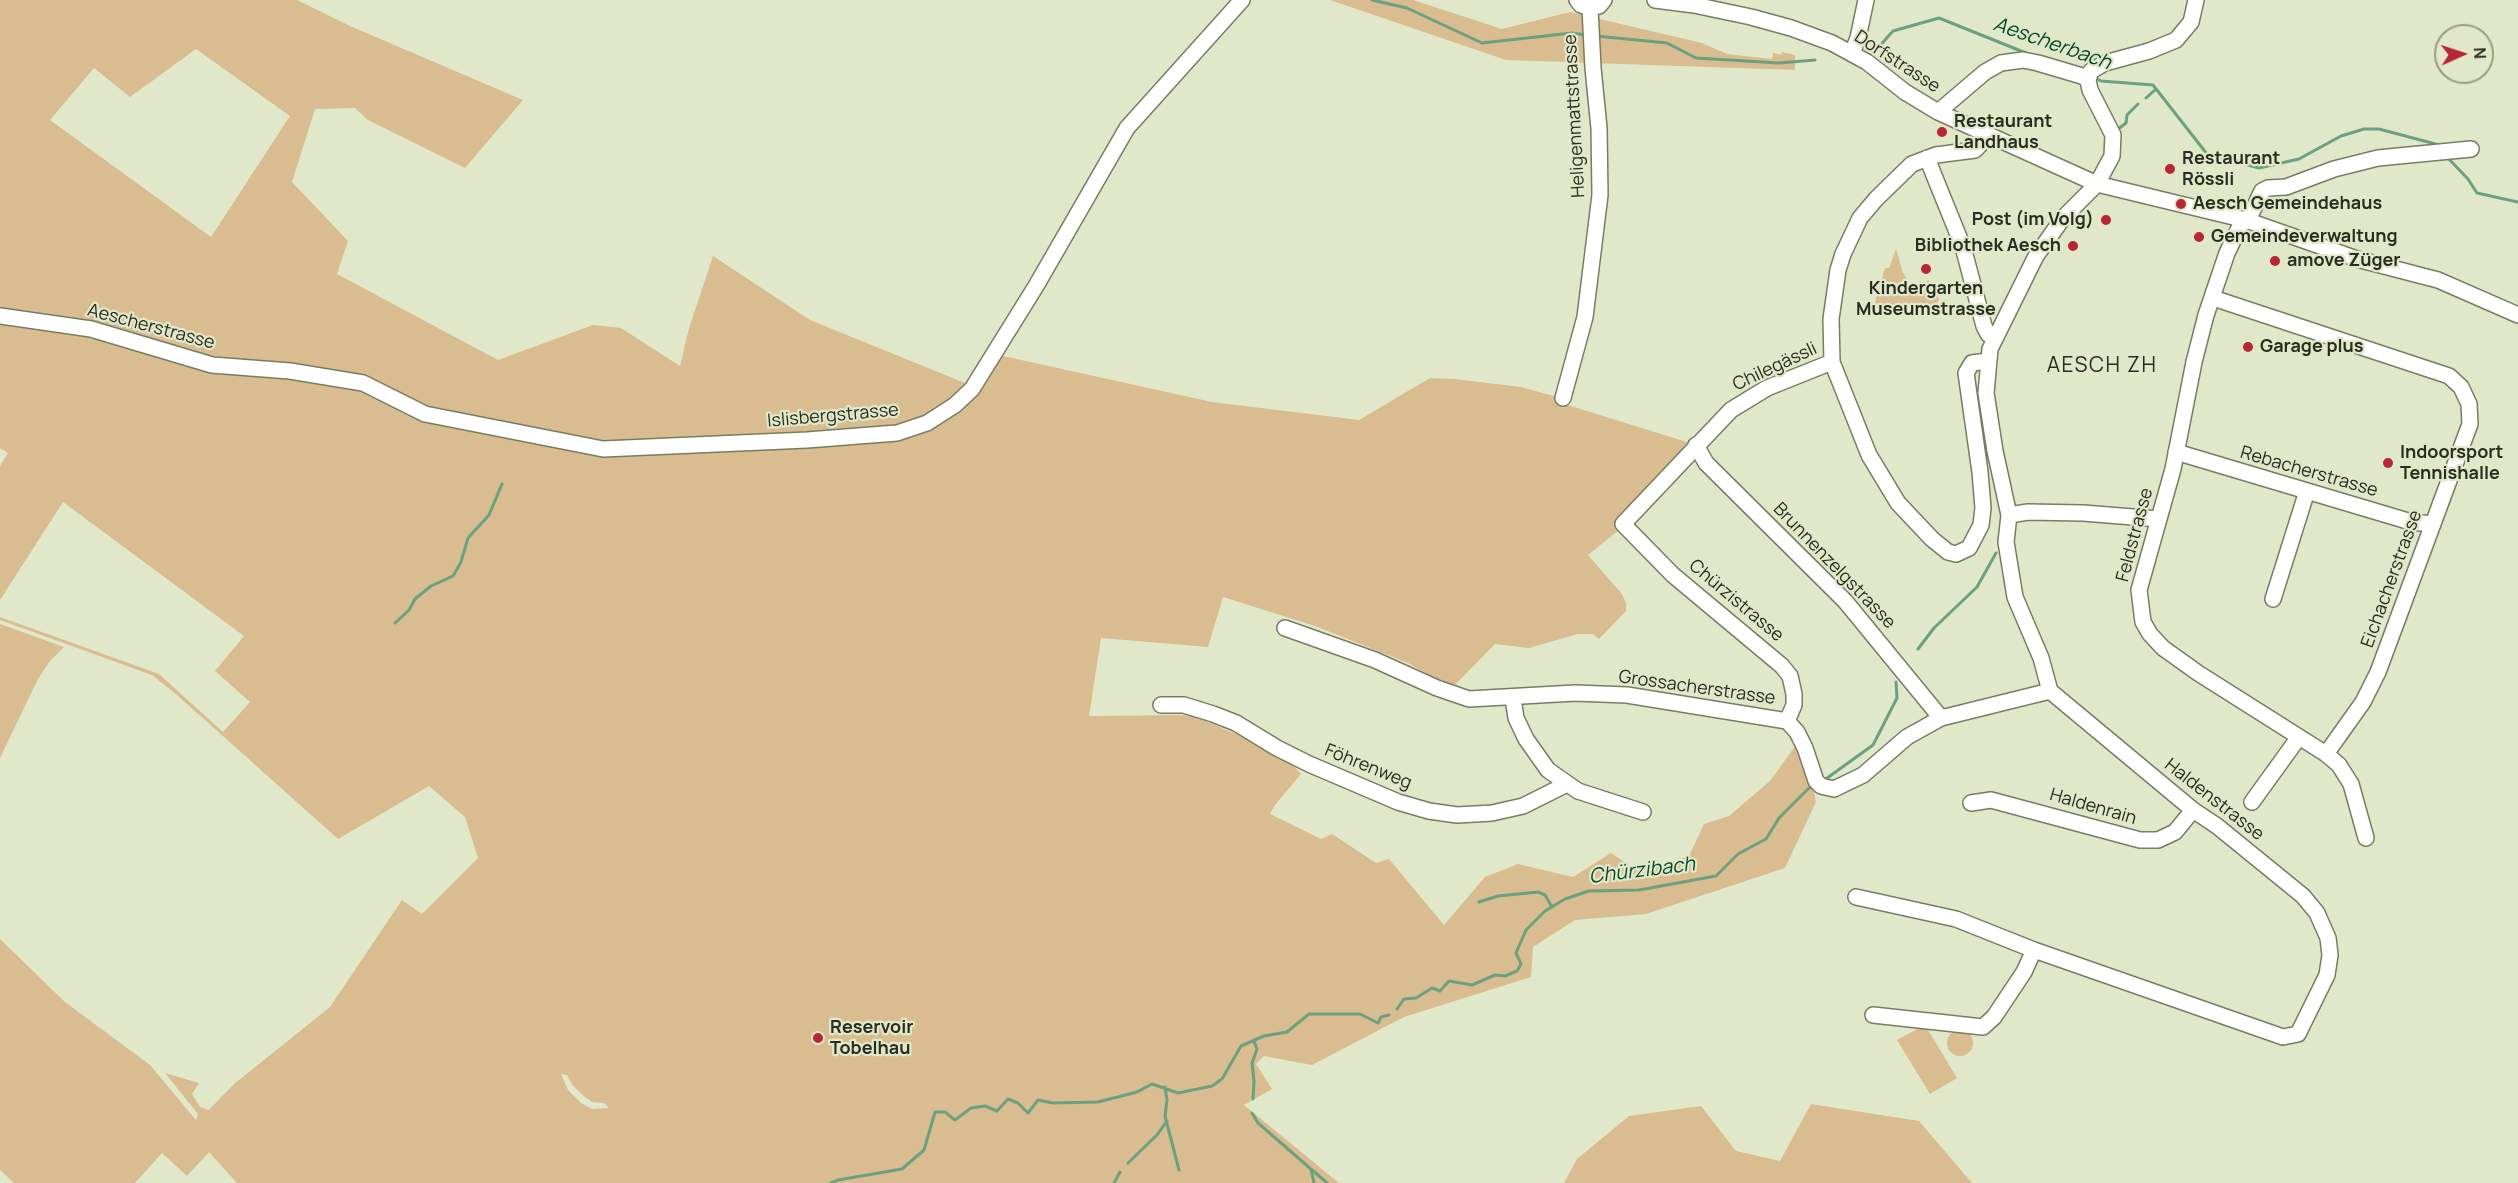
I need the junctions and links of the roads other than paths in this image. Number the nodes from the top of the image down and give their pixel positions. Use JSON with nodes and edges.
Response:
{"nodes":[{"id":1,"x":1242,"y":0,"type":"edge"},
{"id":2,"x":1577,"y":0,"type":"edge"},
{"id":3,"x":1604,"y":0,"type":"edge"},
{"id":4,"x":1655,"y":0,"type":"edge"},
{"id":5,"x":1866,"y":0,"type":"edge"},
{"id":6,"x":2196,"y":0,"type":"edge"},
{"id":7,"x":1590,"y":9,"type":"junction"},
{"id":8,"x":1852,"y":53,"type":"junction"},
{"id":9,"x":2090,"y":76,"type":"junction"},
{"id":10,"x":1938,"y":112,"type":"junction"},
{"id":11,"x":1984,"y":135,"type":"junction"},
{"id":12,"x":2471,"y":149,"type":"dead end"},
{"id":13,"x":1927,"y":158,"type":"junction"},
{"id":14,"x":2097,"y":184,"type":"junction"},
{"id":15,"x":2246,"y":220,"type":"junction"},
{"id":16,"x":2213,"y":298,"type":"junction"},
{"id":17,"x":2518,"y":315,"type":"edge"},
{"id":18,"x":0,"y":316,"type":"edge"},
{"id":19,"x":1994,"y":338,"type":"junction"},
{"id":20,"x":1987,"y":361,"type":"junction"},
{"id":21,"x":1832,"y":362,"type":"junction"},
{"id":22,"x":363,"y":383,"type":"joint"},
{"id":23,"x":1563,"y":399,"type":"dead end"},
{"id":24,"x":1696,"y":445,"type":"junction"},
{"id":25,"x":2176,"y":452,"type":"junction"},
{"id":26,"x":2307,"y":491,"type":"junction"},
{"id":27,"x":2009,"y":515,"type":"junction"},
{"id":28,"x":2158,"y":519,"type":"junction"},
{"id":29,"x":1623,"y":524,"type":"joint"},
{"id":30,"x":2433,"y":524,"type":"junction"},
{"id":31,"x":2273,"y":598,"type":"dead end"},
{"id":32,"x":1285,"y":628,"type":"dead end"},
{"id":33,"x":2050,"y":691,"type":"junction"},
{"id":34,"x":1513,"y":698,"type":"junction"},
{"id":35,"x":1161,"y":705,"type":"dead end"},
{"id":36,"x":1941,"y":718,"type":"junction"},
{"id":37,"x":1787,"y":721,"type":"junction"},
{"id":38,"x":2299,"y":737,"type":"junction"},
{"id":39,"x":2326,"y":754,"type":"junction"},
{"id":40,"x":1567,"y":784,"type":"junction"},
{"id":41,"x":2252,"y":802,"type":"dead end"},
{"id":42,"x":1971,"y":803,"type":"dead end"},
{"id":43,"x":2193,"y":810,"type":"junction"},
{"id":44,"x":1643,"y":812,"type":"dead end"},
{"id":45,"x":2366,"y":838,"type":"dead end"},
{"id":46,"x":1856,"y":897,"type":"dead end"},
{"id":47,"x":2034,"y":950,"type":"junction"},
{"id":48,"x":1873,"y":1016,"type":"dead end"}],
"edges":[{"from":1,"to":22,"type":"street","name":"Islisbergstrasse"},
{"from":2,"to":7,"type":"street"},
{"from":3,"to":7,"type":"street"},
{"from":4,"to":8,"type":"street","name":"Dorfstrasse"},
{"from":5,"to":8,"type":"street"},
{"from":6,"to":9,"type":"street"},
{"from":7,"to":23,"type":"street","name":"Heligenmattstrasse"},
{"from":8,"to":10,"type":"street","name":"Dorfstrasse"},
{"from":9,"to":10,"type":"street"},
{"from":9,"to":14,"type":"street"},
{"from":10,"to":11,"type":"street","name":"Dorfstrasse"},
{"from":11,"to":13,"type":"street","name":"Chilegässli"},
{"from":11,"to":14,"type":"street","name":"Dorfstrasse"},
{"from":12,"to":15,"type":"street","name":"Feldstrasse"},
{"from":13,"to":19,"type":"street"},
{"from":13,"to":21,"type":"street","name":"Chilegässli"},
{"from":14,"to":15,"type":"street","name":"Dorfstrasse"},
{"from":14,"to":19,"type":"street"},
{"from":15,"to":16,"type":"street","name":"Feldstrasse"},
{"from":15,"to":17,"type":"street","name":"Dorfstrasse"},
{"from":16,"to":25,"type":"street","name":"Feldstrasse"},
{"from":16,"to":30,"type":"street","name":"Eichacherstrasse"},
{"from":18,"to":22,"type":"street","name":"Aescherstrasse"},
{"from":19,"to":20,"type":"street"},
{"from":20,"to":21,"type":"street"},
{"from":20,"to":27,"type":"street"},
{"from":21,"to":24,"type":"street","name":"Chilegässli"},
{"from":24,"to":29,"type":"street","name":"Chilegässli"},
{"from":24,"to":36,"type":"street","name":"Brunnenzelgstrasse"},
{"from":25,"to":26,"type":"street","name":"Rebacherstrasse"},
{"from":25,"to":28,"type":"street","name":"Feldstrasse"},
{"from":26,"to":30,"type":"street","name":"Rebacherstrasse"},
{"from":26,"to":31,"type":"street"},
{"from":27,"to":28,"type":"street"},
{"from":27,"to":33,"type":"street"},
{"from":28,"to":38,"type":"street","name":"Feldstrasse"},
{"from":29,"to":37,"type":"street","name":"Chürzistrasse"},
{"from":30,"to":39,"type":"street","name":"Eichacherstrasse"},
{"from":32,"to":34,"type":"street","name":"Grossacherstrasse"},
{"from":33,"to":36,"type":"street","name":"Grossacherstrasse"},
{"from":33,"to":43,"type":"street","name":"Haldenstrasse"},
{"from":34,"to":37,"type":"street","name":"Grossacherstrasse"},
{"from":34,"to":40,"type":"street"},
{"from":35,"to":40,"type":"street","name":"Föhrenweg"},
{"from":36,"to":37,"type":"street","name":"Grossacherstrasse"},
{"from":38,"to":39,"type":"street","name":"Feldstrasse"},
{"from":38,"to":41,"type":"street"},
{"from":39,"to":45,"type":"street","name":"Feldstrasse"},
{"from":40,"to":44,"type":"street"},
{"from":42,"to":43,"type":"street","name":"Haldenrain"},
{"from":43,"to":47,"type":"street","name":"Haldenstrasse"},
{"from":46,"to":47,"type":"street","name":"Haldenstrasse"},
{"from":47,"to":48,"type":"street"}]}
